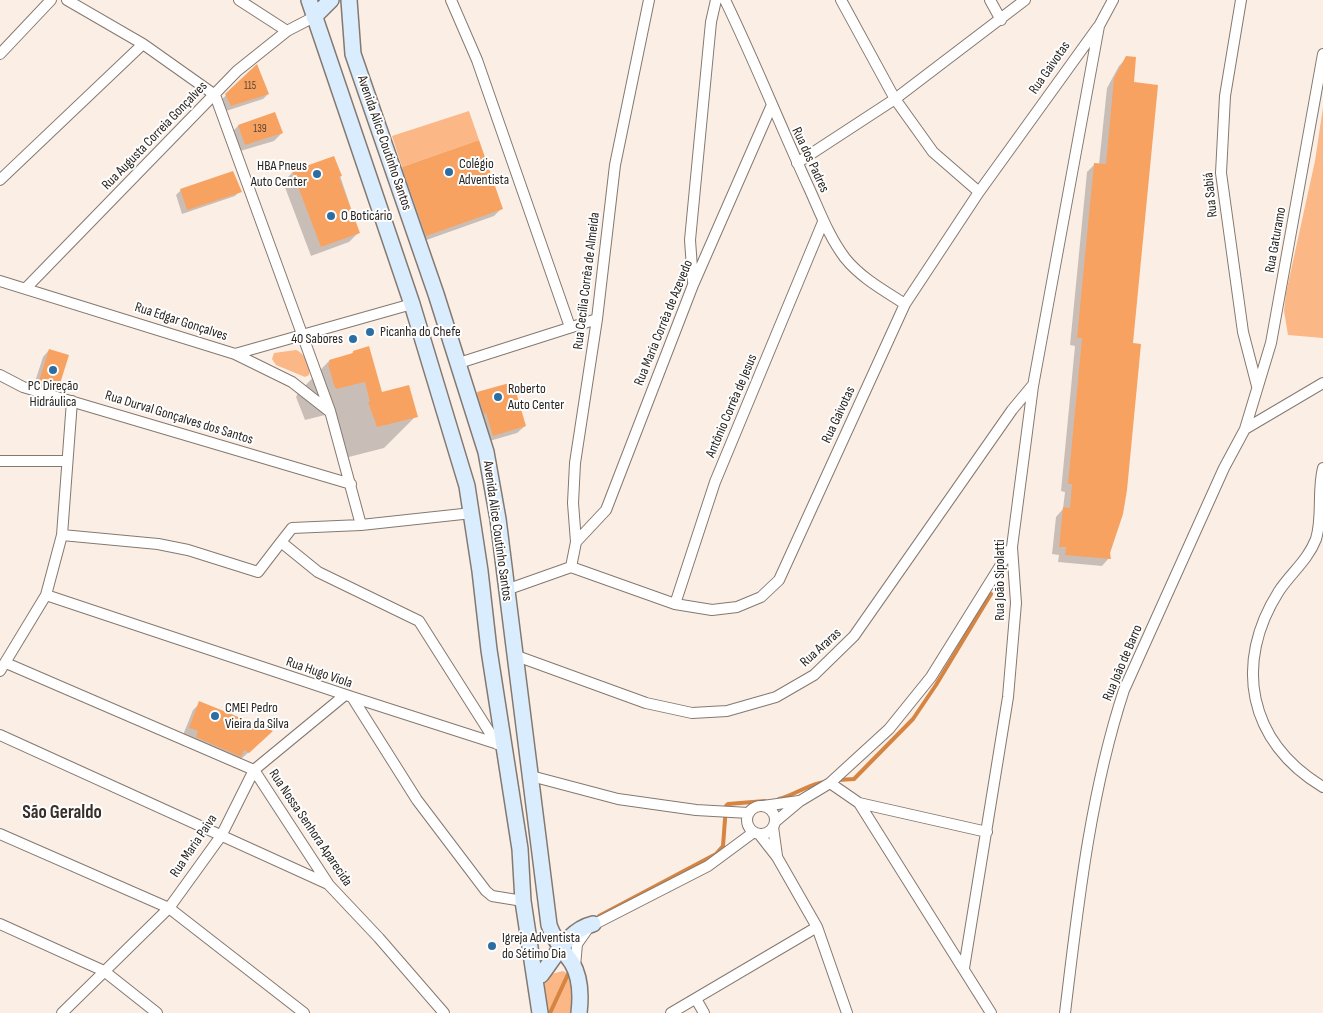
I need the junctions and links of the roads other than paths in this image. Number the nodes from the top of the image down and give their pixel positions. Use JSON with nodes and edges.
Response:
{"nodes":[{"id":1,"x":52,"y":0,"type":"edge"},
{"id":2,"x":67,"y":0,"type":"edge"},
{"id":3,"x":239,"y":0,"type":"edge"},
{"id":4,"x":309,"y":0,"type":"edge"},
{"id":5,"x":331,"y":0,"type":"edge"},
{"id":6,"x":349,"y":0,"type":"edge"},
{"id":7,"x":451,"y":0,"type":"edge"},
{"id":8,"x":649,"y":0,"type":"edge"},
{"id":9,"x":716,"y":0,"type":"edge"},
{"id":10,"x":725,"y":0,"type":"edge"},
{"id":11,"x":990,"y":0,"type":"edge"},
{"id":12,"x":1025,"y":0,"type":"edge"},
{"id":13,"x":1113,"y":0,"type":"edge"},
{"id":14,"x":1241,"y":0,"type":"edge"},
{"id":15,"x":844,"y":1,"type":"edge"},
{"id":16,"x":314,"y":17,"type":"junction"},
{"id":17,"x":1001,"y":20,"type":"junction"},
{"id":18,"x":1099,"y":26,"type":"junction"},
{"id":19,"x":287,"y":31,"type":"junction"},
{"id":20,"x":143,"y":44,"type":"junction"},
{"id":21,"x":0,"y":54,"type":"edge"},
{"id":22,"x":1323,"y":54,"type":"edge"},
{"id":23,"x":215,"y":95,"type":"junction"},
{"id":24,"x":895,"y":99,"type":"junction"},
{"id":25,"x":771,"y":107,"type":"junction"},
{"id":26,"x":797,"y":163,"type":"junction"},
{"id":27,"x":0,"y":180,"type":"edge"},
{"id":28,"x":979,"y":192,"type":"junction"},
{"id":29,"x":823,"y":222,"type":"junction"},
{"id":30,"x":0,"y":280,"type":"edge"},
{"id":31,"x":693,"y":285,"type":"junction"},
{"id":32,"x":27,"y":287,"type":"junction"},
{"id":33,"x":412,"y":304,"type":"junction"},
{"id":34,"x":905,"y":304,"type":"junction"},
{"id":35,"x":597,"y":319,"type":"junction"},
{"id":36,"x":570,"y":327,"type":"junction"},
{"id":37,"x":303,"y":334,"type":"junction"},
{"id":38,"x":235,"y":354,"type":"junction"},
{"id":39,"x":459,"y":363,"type":"junction"},
{"id":40,"x":0,"y":375,"type":"edge"},
{"id":41,"x":1323,"y":383,"type":"edge"},
{"id":42,"x":1033,"y":386,"type":"junction"},
{"id":43,"x":1257,"y":386,"type":"junction"},
{"id":44,"x":72,"y":401,"type":"junction"},
{"id":45,"x":330,"y":411,"type":"junction"},
{"id":46,"x":1246,"y":430,"type":"junction"},
{"id":47,"x":0,"y":461,"type":"edge"},
{"id":48,"x":67,"y":461,"type":"junction"},
{"id":49,"x":1323,"y":468,"type":"edge"},
{"id":50,"x":351,"y":484,"type":"junction"},
{"id":51,"x":472,"y":513,"type":"junction"},
{"id":52,"x":361,"y":524,"type":"junction"},
{"id":53,"x":62,"y":535,"type":"junction"},
{"id":54,"x":281,"y":542,"type":"junction"},
{"id":55,"x":576,"y":542,"type":"junction"},
{"id":56,"x":1012,"y":546,"type":"junction"},
{"id":57,"x":571,"y":566,"type":"junction"},
{"id":58,"x":506,"y":590,"type":"junction"},
{"id":59,"x":46,"y":595,"type":"junction"},
{"id":60,"x":675,"y":604,"type":"junction"},
{"id":61,"x":514,"y":655,"type":"junction"},
{"id":62,"x":3,"y":667,"type":"edge"},
{"id":63,"x":349,"y":696,"type":"junction"},
{"id":64,"x":0,"y":736,"type":"edge"},
{"id":65,"x":501,"y":745,"type":"junction"},
{"id":66,"x":254,"y":770,"type":"junction"},
{"id":67,"x":531,"y":776,"type":"junction"},
{"id":68,"x":830,"y":783,"type":"junction"},
{"id":69,"x":1323,"y":787,"type":"edge"},
{"id":70,"x":800,"y":801,"type":"junction"},
{"id":71,"x":859,"y":803,"type":"junction"},
{"id":72,"x":763,"y":806,"type":"junction"},
{"id":73,"x":749,"y":812,"type":"junction"},
{"id":74,"x":774,"y":824,"type":"junction"},
{"id":75,"x":987,"y":832,"type":"junction"},
{"id":76,"x":756,"y":833,"type":"junction"},
{"id":77,"x":0,"y":834,"type":"edge"},
{"id":78,"x":221,"y":836,"type":"junction"},
{"id":79,"x":777,"y":857,"type":"junction"},
{"id":80,"x":329,"y":885,"type":"junction"},
{"id":81,"x":523,"y":901,"type":"junction"},
{"id":82,"x":169,"y":908,"type":"junction"},
{"id":83,"x":0,"y":924,"type":"edge"},
{"id":84,"x":550,"y":925,"type":"junction"},
{"id":85,"x":587,"y":926,"type":"junction"},
{"id":86,"x":817,"y":927,"type":"junction"},
{"id":87,"x":561,"y":948,"type":"junction"},
{"id":88,"x":964,"y":968,"type":"junction"},
{"id":89,"x":104,"y":971,"type":"junction"},
{"id":90,"x":576,"y":971,"type":"junction"},
{"id":91,"x":539,"y":978,"type":"junction"},
{"id":92,"x":696,"y":999,"type":"junction"},
{"id":93,"x":62,"y":1013,"type":"edge"},
{"id":94,"x":157,"y":1013,"type":"edge"},
{"id":95,"x":304,"y":1013,"type":"edge"},
{"id":96,"x":444,"y":1013,"type":"edge"},
{"id":97,"x":540,"y":1013,"type":"edge"},
{"id":98,"x":579,"y":1013,"type":"edge"},
{"id":99,"x":671,"y":1013,"type":"edge"},
{"id":100,"x":704,"y":1013,"type":"edge"},
{"id":101,"x":847,"y":1013,"type":"edge"},
{"id":102,"x":990,"y":1013,"type":"edge"},
{"id":103,"x":1065,"y":1013,"type":"edge"}],
"edges":[{"from":1,"to":21,"type":"street"},
{"from":2,"to":20,"type":"street"},
{"from":3,"to":19,"type":"street"},
{"from":4,"to":16,"type":"main road","name":"Avenida Alice Coutinho Santos"},
{"from":5,"to":16,"type":"main road"},
{"from":6,"to":39,"type":"main road","name":"Avenida Alice Coutinho Santos"},
{"from":7,"to":36,"type":"street"},
{"from":8,"to":35,"type":"street","name":"Rua Cecília Corrêa de Almeida"},
{"from":9,"to":31,"type":"street"},
{"from":10,"to":25,"type":"street","name":"Rua dos Padres"},
{"from":11,"to":17,"type":"street"},
{"from":12,"to":17,"type":"street"},
{"from":13,"to":18,"type":"street"},
{"from":14,"to":43,"type":"street","name":"Rua Sabiá"},
{"from":15,"to":24,"type":"street"},
{"from":16,"to":19,"type":"street","name":"Rua Augusta Correia Gonçalves"},
{"from":16,"to":33,"type":"main road","name":"Avenida Alice Coutinho Santos"},
{"from":17,"to":24,"type":"street"},
{"from":18,"to":28,"type":"street","name":"Rua Gaivotas"},
{"from":18,"to":42,"type":"street","name":"Rua João Sipolatti"},
{"from":19,"to":23,"type":"street","name":"Rua Augusta Correia Gonçalves"},
{"from":20,"to":23,"type":"street"},
{"from":20,"to":27,"type":"street"},
{"from":22,"to":43,"type":"street","name":"Rua Gaturamo"},
{"from":23,"to":32,"type":"street","name":"Rua Augusta Correia Gonçalves"},
{"from":23,"to":37,"type":"street"},
{"from":24,"to":26,"type":"street"},
{"from":24,"to":28,"type":"street"},
{"from":25,"to":26,"type":"street","name":"Rua dos Padres"},
{"from":25,"to":31,"type":"street","name":"Rua Maria Corrêa de Azevedo"},
{"from":26,"to":29,"type":"street","name":"Rua dos Padres"},
{"from":28,"to":34,"type":"street","name":"Rua Gaivotas"},
{"from":29,"to":34,"type":"street","name":"Rua dos Padres"},
{"from":29,"to":60,"type":"street","name":"Antônio Corrêa de Jesus"},
{"from":30,"to":32,"type":"street","name":"Rua Edgar Gonçalves"},
{"from":31,"to":55,"type":"street","name":"Rua Maria Corrêa de Azevedo"},
{"from":32,"to":38,"type":"street","name":"Rua Edgar Gonçalves"},
{"from":33,"to":37,"type":"street","name":"Rua Edgar Gonçalves"},
{"from":33,"to":51,"type":"main road","name":"Avenida Alice Coutinho Santos"},
{"from":34,"to":60,"type":"street","name":"Rua Gaivotas"},
{"from":35,"to":36,"type":"street"},
{"from":35,"to":55,"type":"street","name":"Rua Cecília Corrêa de Almeida"},
{"from":36,"to":39,"type":"street"},
{"from":37,"to":38,"type":"street","name":"Rua Edgar Gonçalves"},
{"from":37,"to":45,"type":"street"},
{"from":38,"to":45,"type":"street"},
{"from":39,"to":58,"type":"main road","name":"Avenida Alice Coutinho Santos"},
{"from":40,"to":44,"type":"street","name":"Rua Durval Gonçalves dos Santos"},
{"from":41,"to":46,"type":"street","name":"Rua João de Barro"},
{"from":42,"to":56,"type":"street","name":"Rua João Sipolatti"},
{"from":42,"to":61,"type":"street","name":"Rua Araras"},
{"from":43,"to":46,"type":"street","name":"Rua Gaturamo"},
{"from":44,"to":48,"type":"street"},
{"from":44,"to":50,"type":"street","name":"Rua Durval Gonçalves dos Santos"},
{"from":45,"to":50,"type":"street"},
{"from":46,"to":103,"type":"street","name":"Rua João de Barro"},
{"from":47,"to":48,"type":"street"},
{"from":48,"to":53,"type":"street"},
{"from":49,"to":69,"type":"street"},
{"from":50,"to":52,"type":"street"},
{"from":51,"to":52,"type":"street"},
{"from":51,"to":65,"type":"main road","name":"Avenida Alice Coutinho Santos"},
{"from":52,"to":54,"type":"street"},
{"from":53,"to":54,"type":"street"},
{"from":53,"to":59,"type":"street"},
{"from":54,"to":65,"type":"street"},
{"from":55,"to":57,"type":"street","name":"Rua Cecília Corrêa de Almeida"},
{"from":56,"to":68,"type":"street"},
{"from":56,"to":75,"type":"street","name":"Rua João Sipolatti"},
{"from":57,"to":58,"type":"street"},
{"from":57,"to":60,"type":"street","name":"Rua Gaivotas"},
{"from":58,"to":61,"type":"main road","name":"Avenida Alice Coutinho Santos"},
{"from":59,"to":62,"type":"street"},
{"from":59,"to":63,"type":"street","name":"Rua Hugo Viola"},
{"from":61,"to":67,"type":"main road","name":"Avenida Alice Coutinho Santos"},
{"from":62,"to":66,"type":"street","name":"Rua Nossa Senhora Aparecida"},
{"from":63,"to":65,"type":"street"},
{"from":63,"to":66,"type":"street","name":"Rua Maria Paiva"},
{"from":63,"to":81,"type":"street","name":"Rua Hugo Viola"},
{"from":64,"to":78,"type":"street"},
{"from":65,"to":81,"type":"main road","name":"Avenida Alice Coutinho Santos"},
{"from":66,"to":78,"type":"street","name":"Rua Maria Paiva"},
{"from":66,"to":80,"type":"street","name":"Rua Nossa Senhora Aparecida"},
{"from":67,"to":73,"type":"street"},
{"from":67,"to":84,"type":"main road","name":"Avenida Alice Coutinho Santos"},
{"from":68,"to":70,"type":"street"},
{"from":68,"to":71,"type":"street"},
{"from":70,"to":72,"type":"street"},
{"from":70,"to":74,"type":"street"},
{"from":71,"to":75,"type":"street"},
{"from":71,"to":88,"type":"street"},
{"from":72,"to":73,"type":"street"},
{"from":72,"to":74,"type":"street"},
{"from":73,"to":76,"type":"street"},
{"from":74,"to":76,"type":"street"},
{"from":74,"to":79,"type":"street"},
{"from":75,"to":88,"type":"street","name":"Rua João Sipolatti"},
{"from":76,"to":79,"type":"street"},
{"from":76,"to":85,"type":"street"},
{"from":77,"to":82,"type":"street"},
{"from":78,"to":80,"type":"street"},
{"from":78,"to":82,"type":"street","name":"Rua Maria Paiva"},
{"from":79,"to":86,"type":"street"},
{"from":80,"to":96,"type":"street","name":"Rua Nossa Senhora Aparecida"},
{"from":81,"to":91,"type":"main road","name":"Avenida Alice Coutinho Santos"},
{"from":82,"to":89,"type":"street","name":"Rua Maria Paiva"},
{"from":82,"to":95,"type":"street"},
{"from":83,"to":89,"type":"street"},
{"from":84,"to":85,"type":"main road"},
{"from":84,"to":87,"type":"main road","name":"Avenida Alice Coutinho Santos"},
{"from":85,"to":87,"type":"main road"},
{"from":85,"to":90,"type":"street"},
{"from":86,"to":92,"type":"street"},
{"from":86,"to":101,"type":"street"},
{"from":87,"to":90,"type":"main road","name":"Avenida Alice Coutinho Santos"},
{"from":87,"to":91,"type":"main road"},
{"from":88,"to":102,"type":"street"},
{"from":89,"to":93,"type":"street","name":"Rua Maria Paiva"},
{"from":89,"to":94,"type":"street"},
{"from":90,"to":91,"type":"main road"},
{"from":90,"to":98,"type":"main road","name":"Avenida Alice Coutinho Santos"},
{"from":91,"to":97,"type":"main road","name":"Avenida Alice Coutinho Santos"},
{"from":92,"to":99,"type":"street"},
{"from":92,"to":100,"type":"street"}]}
